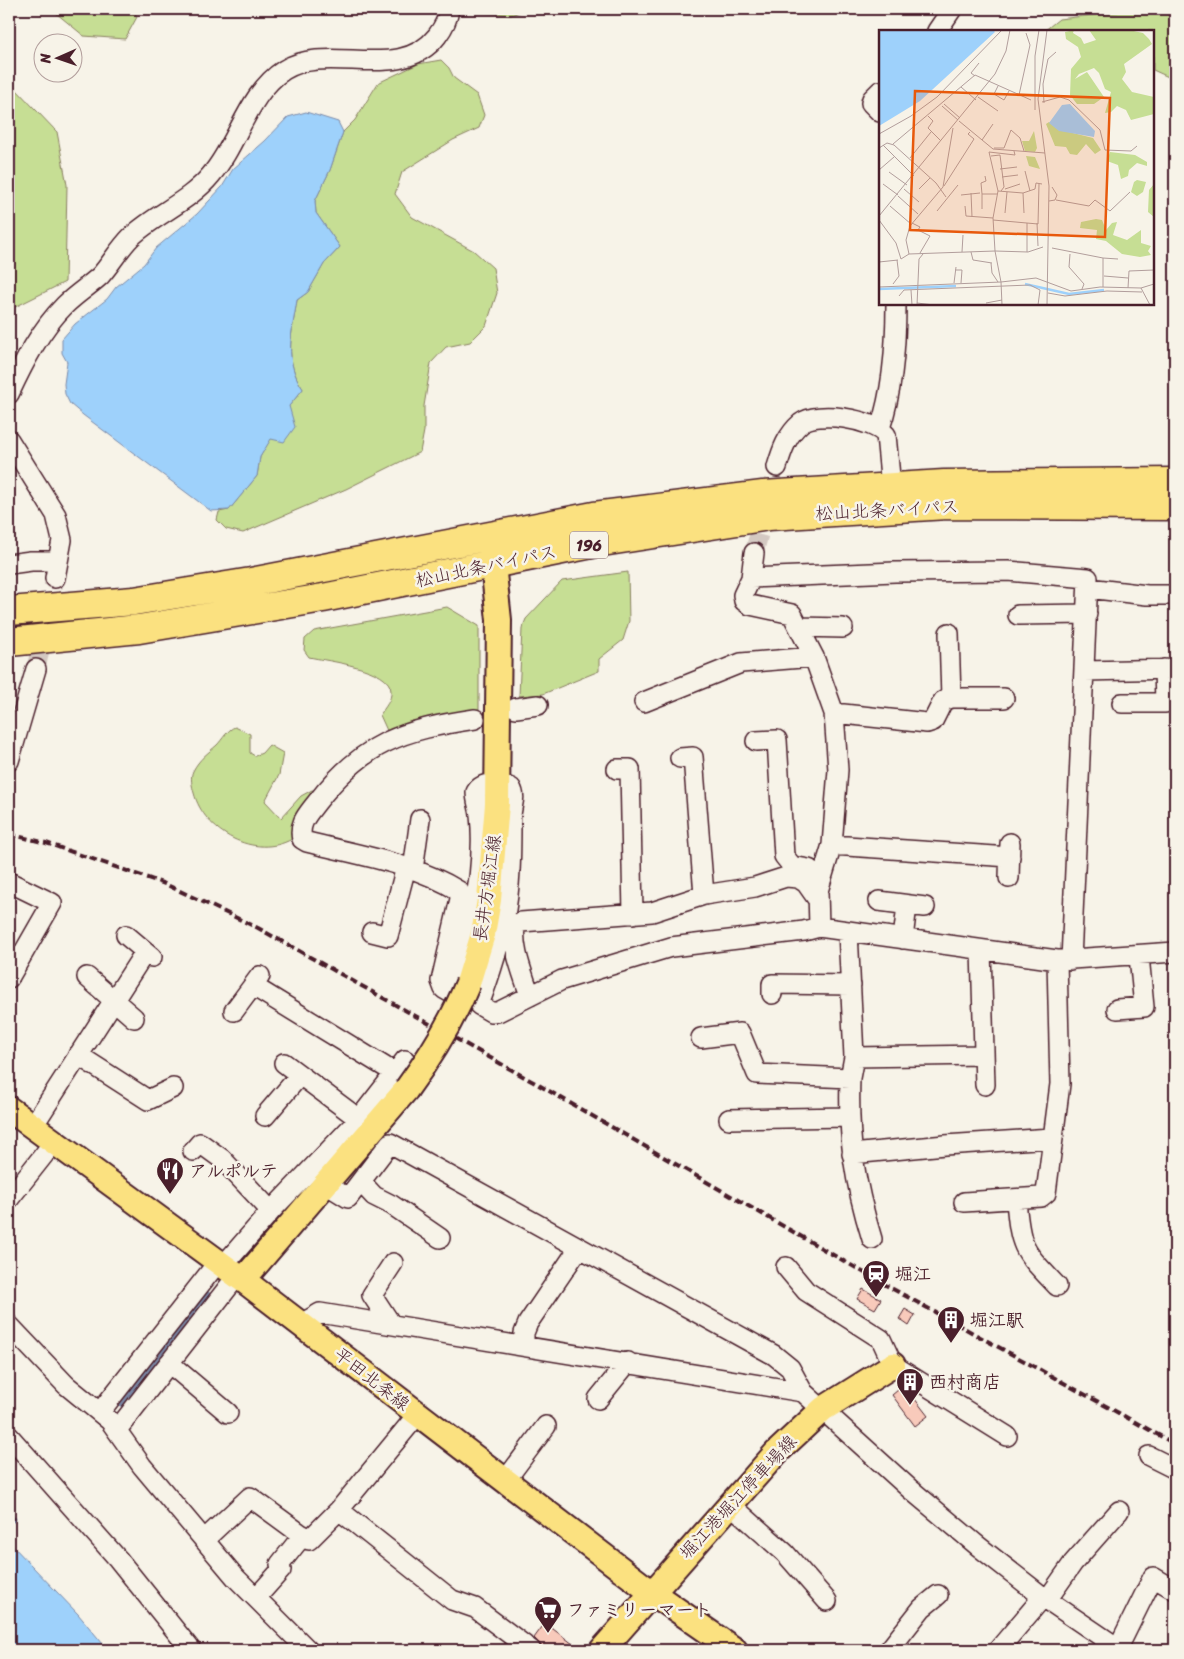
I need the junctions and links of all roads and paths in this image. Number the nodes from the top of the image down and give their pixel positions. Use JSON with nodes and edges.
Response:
{"nodes":[{"id":1,"x":449,"y":9,"type":"edge"},
{"id":2,"x":952,"y":9,"type":"edge"},
{"id":3,"x":937,"y":30,"type":"edge"},
{"id":4,"x":879,"y":93,"type":"edge"},
{"id":5,"x":879,"y":111,"type":"edge"},
{"id":6,"x":896,"y":305,"type":"edge"},
{"id":7,"x":9,"y":394,"type":"edge"},
{"id":8,"x":880,"y":428,"type":"junction"},
{"id":9,"x":9,"y":440,"type":"edge"},
{"id":10,"x":777,"y":467,"type":"tunnel mouth"},
{"id":11,"x":1175,"y":482,"type":"edge"},
{"id":12,"x":891,"y":487,"type":"junction"},
{"id":13,"x":1175,"y":506,"type":"edge"},
{"id":14,"x":490,"y":537,"type":"junction"},
{"id":15,"x":754,"y":554,"type":"tunnel mouth"},
{"id":16,"x":9,"y":564,"type":"edge"},
{"id":17,"x":494,"y":564,"type":"junction"},
{"id":18,"x":751,"y":578,"type":"junction"},
{"id":19,"x":1088,"y":588,"type":"junction"},
{"id":20,"x":1175,"y":595,"type":"edge"},
{"id":21,"x":9,"y":611,"type":"edge"},
{"id":22,"x":1087,"y":614,"type":"junction"},
{"id":23,"x":1018,"y":616,"type":"dead end"},
{"id":24,"x":799,"y":627,"type":"junction"},
{"id":25,"x":843,"y":628,"type":"dead end"},
{"id":26,"x":949,"y":633,"type":"dead end"},
{"id":27,"x":9,"y":642,"type":"edge"},
{"id":28,"x":814,"y":657,"type":"junction"},
{"id":29,"x":36,"y":669,"type":"tunnel mouth"},
{"id":30,"x":1170,"y":669,"type":"edge"},
{"id":31,"x":1085,"y":671,"type":"junction"},
{"id":32,"x":951,"y":698,"type":"junction"},
{"id":33,"x":1004,"y":698,"type":"dead end"},
{"id":34,"x":643,"y":702,"type":"dead end"},
{"id":35,"x":1122,"y":703,"type":"dead end"},
{"id":36,"x":538,"y":705,"type":"dead end"},
{"id":37,"x":516,"y":708,"type":"dead end"},
{"id":38,"x":834,"y":714,"type":"junction"},
{"id":39,"x":475,"y":719,"type":"dead end"},
{"id":40,"x":756,"y":742,"type":"dead end"},
{"id":41,"x":680,"y":758,"type":"dead end"},
{"id":42,"x":9,"y":761,"type":"edge"},
{"id":43,"x":617,"y":769,"type":"dead end"},
{"id":44,"x":497,"y":784,"type":"junction"},
{"id":45,"x":420,"y":819,"type":"dead end"},
{"id":46,"x":832,"y":845,"type":"junction"},
{"id":47,"x":410,"y":868,"type":"junction"},
{"id":48,"x":1009,"y":878,"type":"dead end"},
{"id":49,"x":9,"y":882,"type":"edge"},
{"id":50,"x":819,"y":891,"type":"junction"},
{"id":51,"x":704,"y":895,"type":"junction"},
{"id":52,"x":879,"y":901,"type":"dead end"},
{"id":53,"x":633,"y":914,"type":"junction"},
{"id":54,"x":819,"y":927,"type":"junction"},
{"id":55,"x":848,"y":931,"type":"junction"},
{"id":56,"x":372,"y":932,"type":"dead end"},
{"id":57,"x":126,"y":935,"type":"dead end"},
{"id":58,"x":903,"y":939,"type":"junction"},
{"id":59,"x":981,"y":950,"type":"junction"},
{"id":60,"x":1175,"y":952,"type":"edge"},
{"id":61,"x":1139,"y":956,"type":"junction"},
{"id":62,"x":1064,"y":960,"type":"junction"},
{"id":63,"x":87,"y":977,"type":"dead end"},
{"id":64,"x":9,"y":978,"type":"edge"},
{"id":65,"x":851,"y":985,"type":"junction"},
{"id":66,"x":459,"y":988,"type":"junction"},
{"id":67,"x":772,"y":994,"type":"dead end"},
{"id":68,"x":530,"y":996,"type":"junction"},
{"id":69,"x":112,"y":999,"type":"junction"},
{"id":70,"x":479,"y":1005,"type":"junction"},
{"id":71,"x":1117,"y":1008,"type":"dead end"},
{"id":72,"x":234,"y":1011,"type":"dead end"},
{"id":73,"x":134,"y":1018,"type":"dead end"},
{"id":74,"x":701,"y":1038,"type":"dead end"},
{"id":75,"x":78,"y":1055,"type":"junction"},
{"id":76,"x":984,"y":1055,"type":"junction"},
{"id":77,"x":854,"y":1057,"type":"junction"},
{"id":78,"x":284,"y":1063,"type":"dead end"},
{"id":79,"x":402,"y":1074,"type":"junction"},
{"id":80,"x":300,"y":1075,"type":"junction"},
{"id":81,"x":850,"y":1078,"type":"junction"},
{"id":82,"x":985,"y":1085,"type":"dead end"},
{"id":83,"x":173,"y":1088,"type":"dead end"},
{"id":84,"x":9,"y":1109,"type":"edge"},
{"id":85,"x":265,"y":1116,"type":"dead end"},
{"id":86,"x":849,"y":1117,"type":"junction"},
{"id":87,"x":359,"y":1119,"type":"junction"},
{"id":88,"x":729,"y":1119,"type":"dead end"},
{"id":89,"x":32,"y":1126,"type":"junction"},
{"id":90,"x":1051,"y":1138,"type":"junction"},
{"id":91,"x":54,"y":1142,"type":"junction"},
{"id":92,"x":193,"y":1151,"type":"dead end"},
{"id":93,"x":852,"y":1154,"type":"junction"},
{"id":94,"x":360,"y":1182,"type":"junction"},
{"id":95,"x":327,"y":1185,"type":"junction"},
{"id":96,"x":9,"y":1199,"type":"edge"},
{"id":97,"x":1016,"y":1200,"type":"junction"},
{"id":98,"x":964,"y":1202,"type":"dead end"},
{"id":99,"x":271,"y":1211,"type":"junction"},
{"id":100,"x":440,"y":1238,"type":"dead end"},
{"id":101,"x":872,"y":1239,"type":"dead end"},
{"id":102,"x":579,"y":1248,"type":"junction"},
{"id":103,"x":393,"y":1263,"type":"dead end"},
{"id":104,"x":786,"y":1268,"type":"dead end"},
{"id":105,"x":230,"y":1271,"type":"junction"},
{"id":106,"x":1057,"y":1286,"type":"dead end"},
{"id":107,"x":301,"y":1324,"type":"junction"},
{"id":108,"x":391,"y":1324,"type":"junction"},
{"id":109,"x":9,"y":1325,"type":"edge"},
{"id":110,"x":524,"y":1346,"type":"junction"},
{"id":111,"x":628,"y":1362,"type":"junction"},
{"id":112,"x":168,"y":1363,"type":"junction"},
{"id":113,"x":893,"y":1365,"type":"junction"},
{"id":114,"x":803,"y":1392,"type":"junction"},
{"id":115,"x":598,"y":1399,"type":"dead end"},
{"id":116,"x":823,"y":1409,"type":"junction"},
{"id":117,"x":100,"y":1412,"type":"junction"},
{"id":118,"x":228,"y":1412,"type":"dead end"},
{"id":119,"x":418,"y":1414,"type":"junction"},
{"id":120,"x":546,"y":1426,"type":"dead end"},
{"id":121,"x":117,"y":1430,"type":"junction"},
{"id":122,"x":9,"y":1436,"type":"edge"},
{"id":123,"x":1008,"y":1436,"type":"dead end"},
{"id":124,"x":1149,"y":1456,"type":"dead end"},
{"id":125,"x":1175,"y":1469,"type":"edge"},
{"id":126,"x":505,"y":1481,"type":"junction"},
{"id":127,"x":730,"y":1504,"type":"junction"},
{"id":128,"x":339,"y":1510,"type":"junction"},
{"id":129,"x":1119,"y":1511,"type":"dead end"},
{"id":130,"x":303,"y":1535,"type":"junction"},
{"id":131,"x":204,"y":1540,"type":"junction"},
{"id":132,"x":1175,"y":1590,"type":"edge"},
{"id":133,"x":651,"y":1592,"type":"junction"},
{"id":134,"x":938,"y":1596,"type":"dead end"},
{"id":135,"x":256,"y":1598,"type":"junction"},
{"id":136,"x":1045,"y":1598,"type":"junction"},
{"id":137,"x":827,"y":1601,"type":"dead end"},
{"id":138,"x":724,"y":1647,"type":"edge"},
{"id":139,"x":1120,"y":1649,"type":"edge"},
{"id":140,"x":191,"y":1650,"type":"edge"},
{"id":141,"x":308,"y":1650,"type":"edge"},
{"id":142,"x":531,"y":1650,"type":"edge"},
{"id":143,"x":602,"y":1650,"type":"edge"},
{"id":144,"x":890,"y":1650,"type":"edge"},
{"id":145,"x":998,"y":1650,"type":"edge"}],
"edges":[{"from":1,"to":7,"type":"street"},
{"from":2,"to":3,"type":"street"},
{"from":4,"to":5,"type":"street"},
{"from":6,"to":8,"type":"street"},
{"from":8,"to":10,"type":"street"},
{"from":8,"to":12,"type":"street"},
{"from":9,"to":16,"type":"street"},
{"from":11,"to":12,"type":"highway","name":"松山北条バイパス","number":"196"},
{"from":12,"to":14,"type":"highway","name":"松山北条バイパス","number":"196"},
{"from":13,"to":17,"type":"highway","name":"松山北条バイパス","number":"196"},
{"from":14,"to":17,"type":"main road","name":"長井方堀江線"},
{"from":14,"to":21,"type":"highway","name":"松山北条バイパス","number":"196"},
{"from":15,"to":18,"type":"street"},
{"from":17,"to":27,"type":"highway","name":"松山北条バイパス","number":"196"},
{"from":17,"to":44,"type":"main road","name":"長井方堀江線"},
{"from":18,"to":19,"type":"street"},
{"from":18,"to":24,"type":"street"},
{"from":19,"to":20,"type":"street"},
{"from":19,"to":22,"type":"street"},
{"from":22,"to":23,"type":"street"},
{"from":22,"to":31,"type":"street"},
{"from":24,"to":25,"type":"street"},
{"from":24,"to":28,"type":"street"},
{"from":26,"to":32,"type":"street"},
{"from":28,"to":34,"type":"street"},
{"from":28,"to":38,"type":"street"},
{"from":29,"to":42,"type":"street"},
{"from":30,"to":31,"type":"street"},
{"from":30,"to":35,"type":"street"},
{"from":31,"to":62,"type":"street"},
{"from":32,"to":33,"type":"street"},
{"from":32,"to":38,"type":"street"},
{"from":36,"to":37,"type":"street"},
{"from":38,"to":46,"type":"street"},
{"from":39,"to":47,"type":"street"},
{"from":40,"to":50,"type":"street"},
{"from":41,"to":51,"type":"street"},
{"from":43,"to":53,"type":"street"},
{"from":44,"to":66,"type":"main road","name":"長井方堀江線"},
{"from":44,"to":70,"type":"street"},
{"from":45,"to":47,"type":"street"},
{"from":46,"to":48,"type":"street"},
{"from":46,"to":50,"type":"street"},
{"from":47,"to":56,"type":"street"},
{"from":47,"to":66,"type":"street"},
{"from":49,"to":64,"type":"street"},
{"from":50,"to":51,"type":"street"},
{"from":50,"to":54,"type":"street"},
{"from":51,"to":53,"type":"street"},
{"from":52,"to":58,"type":"street"},
{"from":53,"to":68,"type":"street"},
{"from":54,"to":55,"type":"street"},
{"from":54,"to":68,"type":"street"},
{"from":55,"to":58,"type":"street"},
{"from":55,"to":65,"type":"street"},
{"from":57,"to":69,"type":"street"},
{"from":58,"to":59,"type":"street"},
{"from":59,"to":62,"type":"street"},
{"from":59,"to":76,"type":"street"},
{"from":60,"to":61,"type":"street"},
{"from":61,"to":62,"type":"street"},
{"from":61,"to":71,"type":"street"},
{"from":62,"to":90,"type":"street"},
{"from":63,"to":69,"type":"street"},
{"from":65,"to":67,"type":"street"},
{"from":65,"to":77,"type":"street"},
{"from":66,"to":70,"type":"street"},
{"from":66,"to":79,"type":"main road","name":"長井方堀江線","bridge":true},
{"from":68,"to":70,"type":"street"},
{"from":69,"to":73,"type":"street"},
{"from":69,"to":75,"type":"street"},
{"from":72,"to":79,"type":"street"},
{"from":74,"to":81,"type":"street"},
{"from":75,"to":83,"type":"street"},
{"from":75,"to":89,"type":"street"},
{"from":76,"to":77,"type":"street"},
{"from":76,"to":82,"type":"street"},
{"from":77,"to":81,"type":"street"},
{"from":78,"to":80,"type":"street"},
{"from":79,"to":87,"type":"street"},
{"from":79,"to":95,"type":"main road","name":"長井方堀江線"},
{"from":80,"to":85,"type":"street"},
{"from":80,"to":87,"type":"street"},
{"from":81,"to":86,"type":"street"},
{"from":84,"to":89,"type":"main road","name":"平田北条線"},
{"from":86,"to":88,"type":"street"},
{"from":86,"to":93,"type":"street"},
{"from":87,"to":99,"type":"street"},
{"from":89,"to":91,"type":"main road","name":"平田北条線"},
{"from":90,"to":93,"type":"street"},
{"from":90,"to":97,"type":"street"},
{"from":91,"to":96,"type":"street"},
{"from":91,"to":105,"type":"main road","name":"平田北条線"},
{"from":92,"to":99,"type":"street"},
{"from":93,"to":101,"type":"street"},
{"from":94,"to":95,"type":"street"},
{"from":94,"to":100,"type":"street"},
{"from":94,"to":102,"type":"street"},
{"from":95,"to":105,"type":"main road","name":"長井方堀江線"},
{"from":97,"to":98,"type":"street"},
{"from":97,"to":106,"type":"street"},
{"from":99,"to":105,"type":"street"},
{"from":102,"to":110,"type":"street"},
{"from":102,"to":114,"type":"street"},
{"from":103,"to":108,"type":"street"},
{"from":104,"to":113,"type":"street"},
{"from":105,"to":107,"type":"main road","name":"平田北条線"},
{"from":105,"to":112,"type":"street"},
{"from":105,"to":117,"type":"street"},
{"from":107,"to":108,"type":"street"},
{"from":107,"to":119,"type":"main road","name":"平田北条線"},
{"from":108,"to":110,"type":"street"},
{"from":109,"to":117,"type":"street"},
{"from":110,"to":111,"type":"street"},
{"from":111,"to":114,"type":"street"},
{"from":111,"to":115,"type":"street"},
{"from":112,"to":118,"type":"street"},
{"from":112,"to":121,"type":"street"},
{"from":113,"to":116,"type":"main road","name":"堀江港堀江停車場線"},
{"from":113,"to":123,"type":"street"},
{"from":114,"to":116,"type":"street"},
{"from":116,"to":127,"type":"main road","name":"堀江港堀江停車場線"},
{"from":116,"to":136,"type":"street"},
{"from":117,"to":121,"type":"street"},
{"from":119,"to":126,"type":"main road","name":"平田北条線"},
{"from":119,"to":128,"type":"street"},
{"from":120,"to":126,"type":"street"},
{"from":121,"to":131,"type":"street"},
{"from":122,"to":140,"type":"street"},
{"from":124,"to":125,"type":"street"},
{"from":126,"to":133,"type":"main road","name":"平田北条線"},
{"from":127,"to":133,"type":"main road","name":"堀江港堀江停車場線"},
{"from":127,"to":137,"type":"street"},
{"from":128,"to":130,"type":"street"},
{"from":128,"to":142,"type":"street"},
{"from":129,"to":136,"type":"street"},
{"from":130,"to":131,"type":"street"},
{"from":130,"to":135,"type":"street"},
{"from":131,"to":135,"type":"street"},
{"from":132,"to":139,"type":"street"},
{"from":133,"to":138,"type":"main road","name":"平田北条線"},
{"from":133,"to":143,"type":"main road","name":"堀江港堀江停車場線"},
{"from":134,"to":144,"type":"street"},
{"from":135,"to":141,"type":"street"},
{"from":136,"to":139,"type":"street"},
{"from":136,"to":145,"type":"street"}]}
